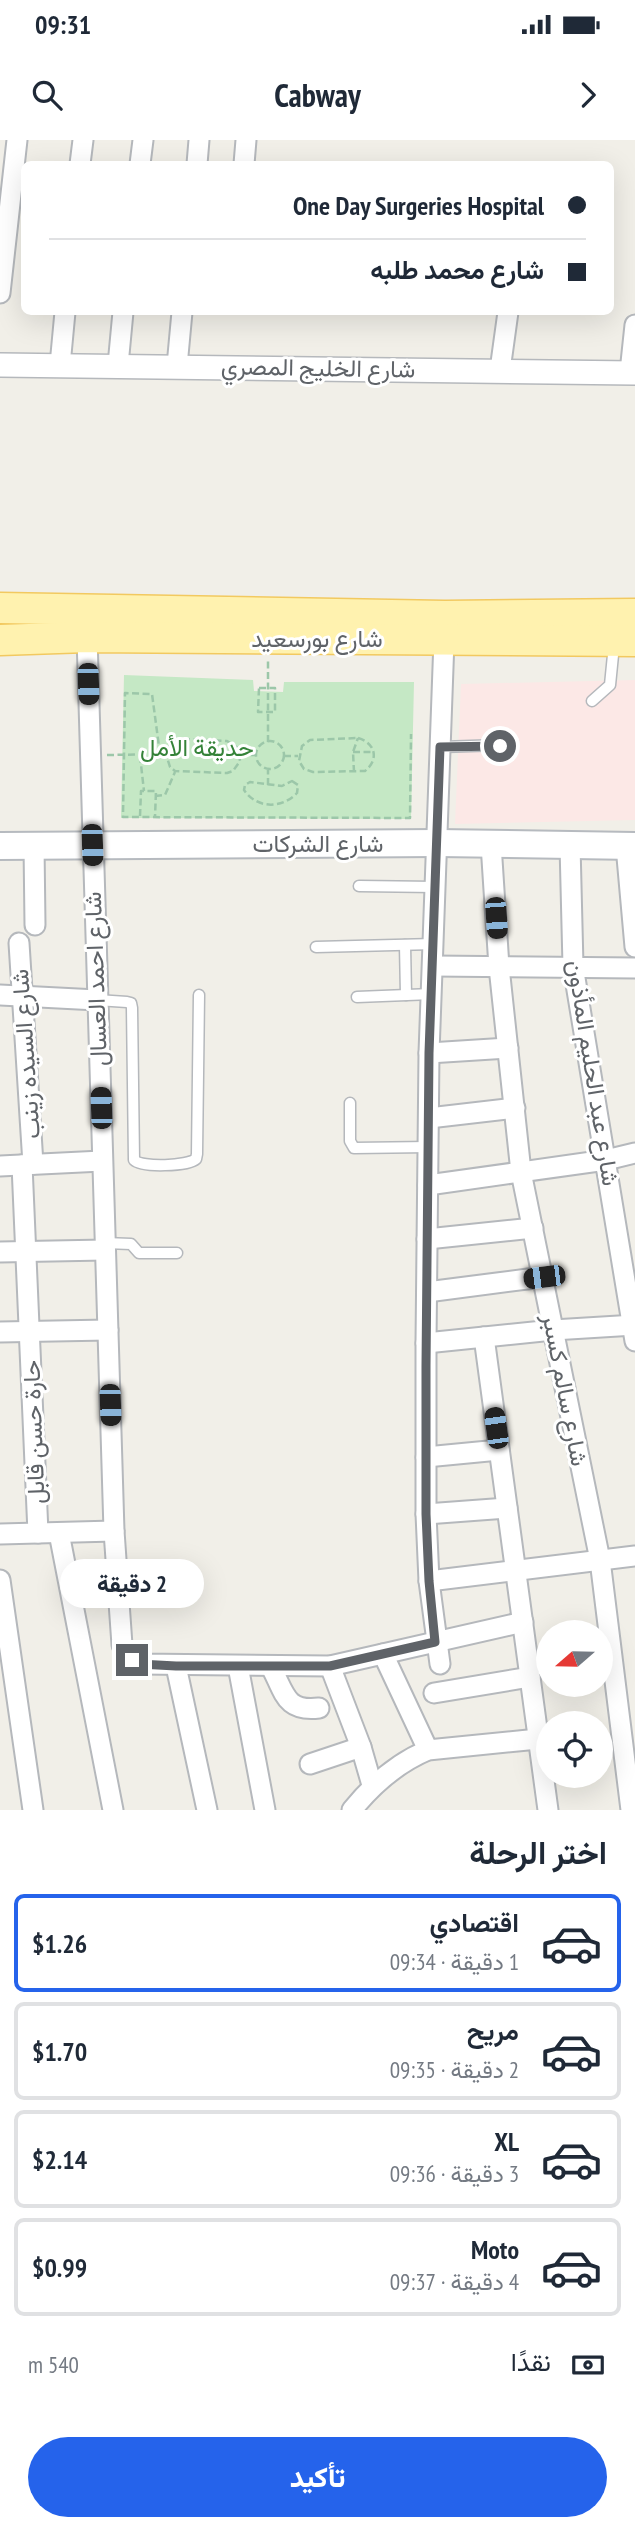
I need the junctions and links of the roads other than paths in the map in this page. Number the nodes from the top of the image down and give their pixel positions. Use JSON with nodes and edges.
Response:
{"nodes":[{"id":1,"x":17,"y":140,"type":"edge"},
{"id":2,"x":83,"y":140,"type":"edge"},
{"id":3,"x":143,"y":140,"type":"edge"},
{"id":4,"x":199,"y":140,"type":"edge"},
{"id":5,"x":246,"y":140,"type":"edge"},
{"id":6,"x":80,"y":161,"type":"edge"},
{"id":7,"x":140,"y":161,"type":"edge"},
{"id":8,"x":197,"y":161,"type":"edge"},
{"id":9,"x":244,"y":161,"type":"edge"},
{"id":10,"x":12,"y":181,"type":"edge"},
{"id":11,"x":0,"y":293,"type":"edge"},
{"id":12,"x":65,"y":315,"type":"edge"},
{"id":13,"x":123,"y":315,"type":"edge"},
{"id":14,"x":182,"y":315,"type":"edge"},
{"id":15,"x":508,"y":315,"type":"edge"},
{"id":16,"x":635,"y":325,"type":"edge"},
{"id":17,"x":0,"y":365,"type":"edge"},
{"id":18,"x":60,"y":365,"type":"junction"},
{"id":19,"x":118,"y":365,"type":"junction"},
{"id":20,"x":177,"y":366,"type":"junction"},
{"id":21,"x":500,"y":370,"type":"junction"},
{"id":22,"x":633,"y":372,"type":"edge"},
{"id":23,"x":0,"y":608,"type":"edge"},
{"id":24,"x":635,"y":614,"type":"edge"},
{"id":25,"x":87,"y":637,"type":"junction"},
{"id":26,"x":0,"y":640,"type":"edge"},
{"id":27,"x":444,"y":640,"type":"junction"},
{"id":28,"x":625,"y":641,"type":"edge"},
{"id":29,"x":592,"y":701,"type":"dead end"},
{"id":30,"x":500,"y":746,"type":"dead end"},
{"id":31,"x":440,"y":747,"type":"junction"},
{"id":32,"x":438,"y":844,"type":"junction"},
{"id":33,"x":491,"y":844,"type":"junction"},
{"id":34,"x":34,"y":845,"type":"junction"},
{"id":35,"x":92,"y":845,"type":"junction"},
{"id":36,"x":570,"y":845,"type":"junction"},
{"id":37,"x":0,"y":846,"type":"edge"},
{"id":38,"x":631,"y":846,"type":"edge"},
{"id":39,"x":359,"y":886,"type":"dead end"},
{"id":40,"x":436,"y":887,"type":"junction"},
{"id":41,"x":35,"y":925,"type":"dead end"},
{"id":42,"x":19,"y":943,"type":"dead end"},
{"id":43,"x":434,"y":944,"type":"junction"},
{"id":44,"x":405,"y":945,"type":"junction"},
{"id":45,"x":316,"y":947,"type":"dead end"},
{"id":46,"x":635,"y":947,"type":"edge"},
{"id":47,"x":433,"y":967,"type":"junction"},
{"id":48,"x":499,"y":967,"type":"junction"},
{"id":49,"x":573,"y":967,"type":"junction"},
{"id":50,"x":635,"y":968,"type":"edge"},
{"id":51,"x":432,"y":994,"type":"junction"},
{"id":52,"x":0,"y":995,"type":"edge"},
{"id":53,"x":199,"y":995,"type":"dead end"},
{"id":54,"x":405,"y":995,"type":"junction"},
{"id":55,"x":23,"y":996,"type":"junction"},
{"id":56,"x":357,"y":997,"type":"dead end"},
{"id":57,"x":97,"y":1000,"type":"junction"},
{"id":58,"x":508,"y":1048,"type":"junction"},
{"id":59,"x":429,"y":1053,"type":"junction"},
{"id":60,"x":350,"y":1102,"type":"dead end"},
{"id":61,"x":515,"y":1108,"type":"junction"},
{"id":62,"x":429,"y":1118,"type":"junction"},
{"id":63,"x":429,"y":1147,"type":"junction"},
{"id":64,"x":635,"y":1153,"type":"edge"},
{"id":65,"x":606,"y":1160,"type":"junction"},
{"id":66,"x":102,"y":1161,"type":"junction"},
{"id":67,"x":27,"y":1165,"type":"junction"},
{"id":68,"x":0,"y":1166,"type":"edge"},
{"id":69,"x":521,"y":1172,"type":"junction"},
{"id":70,"x":428,"y":1185,"type":"junction"},
{"id":71,"x":533,"y":1228,"type":"junction"},
{"id":72,"x":427,"y":1239,"type":"junction"},
{"id":73,"x":105,"y":1247,"type":"junction"},
{"id":74,"x":0,"y":1252,"type":"edge"},
{"id":75,"x":26,"y":1252,"type":"junction"},
{"id":76,"x":177,"y":1253,"type":"dead end"},
{"id":77,"x":544,"y":1277,"type":"junction"},
{"id":78,"x":427,"y":1292,"type":"junction"},
{"id":79,"x":108,"y":1330,"type":"junction"},
{"id":80,"x":553,"y":1330,"type":"junction"},
{"id":81,"x":634,"y":1330,"type":"edge"},
{"id":82,"x":31,"y":1331,"type":"junction"},
{"id":83,"x":0,"y":1332,"type":"edge"},
{"id":84,"x":484,"y":1337,"type":"junction"},
{"id":85,"x":426,"y":1343,"type":"junction"},
{"id":86,"x":499,"y":1450,"type":"junction"},
{"id":87,"x":426,"y":1457,"type":"junction"},
{"id":88,"x":507,"y":1508,"type":"junction"},
{"id":89,"x":426,"y":1514,"type":"junction"},
{"id":90,"x":114,"y":1531,"type":"junction"},
{"id":91,"x":60,"y":1532,"type":"junction"},
{"id":92,"x":38,"y":1533,"type":"junction"},
{"id":93,"x":0,"y":1534,"type":"edge"},
{"id":94,"x":635,"y":1556,"type":"edge"},
{"id":95,"x":600,"y":1560,"type":"junction"},
{"id":96,"x":515,"y":1570,"type":"junction"},
{"id":97,"x":0,"y":1580,"type":"edge"},
{"id":98,"x":429,"y":1581,"type":"junction"},
{"id":99,"x":523,"y":1622,"type":"junction"},
{"id":100,"x":435,"y":1642,"type":"junction"},
{"id":101,"x":383,"y":1654,"type":"junction"},
{"id":102,"x":440,"y":1664,"type":"dead end"},
{"id":103,"x":176,"y":1666,"type":"junction"},
{"id":104,"x":238,"y":1666,"type":"junction"},
{"id":105,"x":330,"y":1666,"type":"junction"},
{"id":106,"x":271,"y":1667,"type":"junction"},
{"id":107,"x":530,"y":1677,"type":"junction"},
{"id":108,"x":433,"y":1693,"type":"dead end"},
{"id":109,"x":319,"y":1708,"type":"dead end"},
{"id":110,"x":536,"y":1724,"type":"edge"},
{"id":111,"x":536,"y":1739,"type":"edge"},
{"id":112,"x":361,"y":1747,"type":"junction"},
{"id":113,"x":428,"y":1750,"type":"junction"},
{"id":114,"x":310,"y":1764,"type":"dead end"},
{"id":115,"x":372,"y":1785,"type":"junction"},
{"id":116,"x":545,"y":1788,"type":"edge"},
{"id":117,"x":33,"y":1810,"type":"edge"},
{"id":118,"x":113,"y":1810,"type":"edge"},
{"id":119,"x":207,"y":1810,"type":"edge"},
{"id":120,"x":265,"y":1810,"type":"edge"},
{"id":121,"x":352,"y":1810,"type":"edge"},
{"id":122,"x":548,"y":1810,"type":"edge"},
{"id":123,"x":631,"y":1810,"type":"edge"}],
"edges":[{"from":1,"to":10,"type":"street"},
{"from":2,"to":6,"type":"street"},
{"from":3,"to":7,"type":"street"},
{"from":4,"to":8,"type":"street"},
{"from":5,"to":9,"type":"street"},
{"from":10,"to":11,"type":"street"},
{"from":12,"to":18,"type":"street"},
{"from":13,"to":19,"type":"street"},
{"from":14,"to":20,"type":"street"},
{"from":15,"to":21,"type":"street"},
{"from":16,"to":22,"type":"street"},
{"from":17,"to":18,"type":"street","name":"شارع الخليج المصري"},
{"from":18,"to":19,"type":"street","name":"شارع الخليج المصري"},
{"from":19,"to":20,"type":"street","name":"شارع الخليج المصري"},
{"from":20,"to":21,"type":"street","name":"شارع الخليج المصري"},
{"from":21,"to":22,"type":"street","name":"شارع الخليج المصري"},
{"from":23,"to":24,"type":"main road","name":"شارع بورسعيد"},
{"from":25,"to":26,"type":"main road","name":"شارع بورسعيد"},
{"from":25,"to":27,"type":"main road","name":"شارع بورسعيد"},
{"from":25,"to":35,"type":"street","name":"شارع احمد العسال"},
{"from":27,"to":28,"type":"main road","name":"شارع بورسعيد"},
{"from":27,"to":31,"type":"street"},
{"from":28,"to":29,"type":"lane"},
{"from":30,"to":31,"type":"lane"},
{"from":31,"to":32,"type":"street"},
{"from":32,"to":33,"type":"main road","name":"شارع الشركات"},
{"from":32,"to":35,"type":"main road","name":"شارع الشركات"},
{"from":32,"to":40,"type":"street"},
{"from":33,"to":36,"type":"main road","name":"شارع الشركات"},
{"from":33,"to":48,"type":"street","name":"شارع سالم كسبر"},
{"from":34,"to":35,"type":"main road","name":"شارع الشركات"},
{"from":34,"to":37,"type":"main road","name":"شارع الشركات"},
{"from":34,"to":41,"type":"street"},
{"from":35,"to":57,"type":"street","name":"شارع احمد العسال"},
{"from":36,"to":38,"type":"main road","name":"شارع الشركات"},
{"from":36,"to":49,"type":"street","name":"شارع عبد الحليم المأذون"},
{"from":38,"to":46,"type":"street"},
{"from":39,"to":40,"type":"lane"},
{"from":40,"to":43,"type":"street"},
{"from":42,"to":55,"type":"street","name":"شارع السيده زينب"},
{"from":43,"to":44,"type":"lane"},
{"from":43,"to":47,"type":"street"},
{"from":44,"to":45,"type":"lane"},
{"from":44,"to":54,"type":"lane"},
{"from":47,"to":48,"type":"street"},
{"from":47,"to":51,"type":"street"},
{"from":48,"to":49,"type":"street"},
{"from":48,"to":58,"type":"street","name":"شارع سالم كسبر"},
{"from":49,"to":50,"type":"street"},
{"from":49,"to":65,"type":"street","name":"شارع عبد الحليم المأذون"},
{"from":51,"to":54,"type":"lane"},
{"from":51,"to":59,"type":"street"},
{"from":52,"to":55,"type":"street"},
{"from":53,"to":57,"type":"lane"},
{"from":54,"to":56,"type":"lane"},
{"from":55,"to":57,"type":"street"},
{"from":55,"to":67,"type":"street","name":"شارع السيده زينب"},
{"from":57,"to":66,"type":"street","name":"شارع احمد العسال"},
{"from":58,"to":59,"type":"street"},
{"from":58,"to":61,"type":"street","name":"شارع سالم كسبر"},
{"from":59,"to":62,"type":"street"},
{"from":60,"to":63,"type":"lane"},
{"from":61,"to":62,"type":"street"},
{"from":61,"to":69,"type":"street","name":"شارع سالم كسبر"},
{"from":62,"to":63,"type":"street"},
{"from":63,"to":70,"type":"street"},
{"from":64,"to":65,"type":"street"},
{"from":65,"to":69,"type":"street"},
{"from":65,"to":81,"type":"street","name":"شارع عبد الحليم المأذون"},
{"from":66,"to":67,"type":"street"},
{"from":66,"to":73,"type":"street","name":"شارع احمد العسال"},
{"from":67,"to":68,"type":"street"},
{"from":67,"to":75,"type":"street","name":"شارع السيده زينب"},
{"from":69,"to":70,"type":"street"},
{"from":69,"to":71,"type":"street","name":"شارع سالم كسبر"},
{"from":70,"to":72,"type":"street"},
{"from":71,"to":72,"type":"street"},
{"from":71,"to":77,"type":"street","name":"شارع سالم كسبر"},
{"from":72,"to":78,"type":"street"},
{"from":73,"to":75,"type":"street"},
{"from":73,"to":76,"type":"lane"},
{"from":73,"to":79,"type":"street","name":"شارع احمد العسال"},
{"from":74,"to":75,"type":"street"},
{"from":75,"to":82,"type":"street","name":"حارة حسن قابل"},
{"from":77,"to":78,"type":"street"},
{"from":77,"to":80,"type":"street","name":"شارع سالم كسبر"},
{"from":78,"to":85,"type":"street"},
{"from":79,"to":82,"type":"street"},
{"from":79,"to":90,"type":"street","name":"شارع احمد العسال"},
{"from":80,"to":81,"type":"street"},
{"from":80,"to":84,"type":"street"},
{"from":80,"to":95,"type":"street","name":"شارع سالم كسبر"},
{"from":82,"to":83,"type":"street"},
{"from":82,"to":92,"type":"street","name":"حارة حسن قابل"},
{"from":84,"to":85,"type":"street"},
{"from":84,"to":86,"type":"street"},
{"from":85,"to":87,"type":"street"},
{"from":86,"to":87,"type":"street"},
{"from":86,"to":88,"type":"street"},
{"from":87,"to":89,"type":"street"},
{"from":88,"to":89,"type":"street"},
{"from":88,"to":96,"type":"street"},
{"from":89,"to":98,"type":"street"},
{"from":90,"to":91,"type":"street"},
{"from":90,"to":103,"type":"street","name":"شارع احمد العسال"},
{"from":91,"to":92,"type":"street"},
{"from":91,"to":118,"type":"street"},
{"from":92,"to":93,"type":"street"},
{"from":94,"to":95,"type":"street"},
{"from":95,"to":96,"type":"street"},
{"from":95,"to":123,"type":"street","name":"شارع سالم كسبر"},
{"from":96,"to":98,"type":"street"},
{"from":96,"to":99,"type":"street"},
{"from":97,"to":117,"type":"street"},
{"from":98,"to":100,"type":"street"},
{"from":99,"to":100,"type":"street","name":"شارع احمد العسال"},
{"from":99,"to":107,"type":"street"},
{"from":100,"to":101,"type":"street","name":"شارع احمد العسال"},
{"from":100,"to":102,"type":"street"},
{"from":101,"to":105,"type":"street","name":"شارع احمد العسال"},
{"from":101,"to":113,"type":"street"},
{"from":103,"to":104,"type":"street","name":"شارع احمد العسال"},
{"from":103,"to":119,"type":"street"},
{"from":104,"to":106,"type":"street","name":"شارع احمد العسال"},
{"from":104,"to":120,"type":"street"},
{"from":105,"to":106,"type":"street","name":"شارع احمد العسال"},
{"from":105,"to":112,"type":"street"},
{"from":106,"to":109,"type":"street"},
{"from":107,"to":108,"type":"street"},
{"from":107,"to":110,"type":"street"},
{"from":111,"to":113,"type":"street"},
{"from":112,"to":114,"type":"street"},
{"from":112,"to":115,"type":"street"},
{"from":113,"to":115,"type":"street"},
{"from":115,"to":121,"type":"street"},
{"from":116,"to":122,"type":"street"}]}
